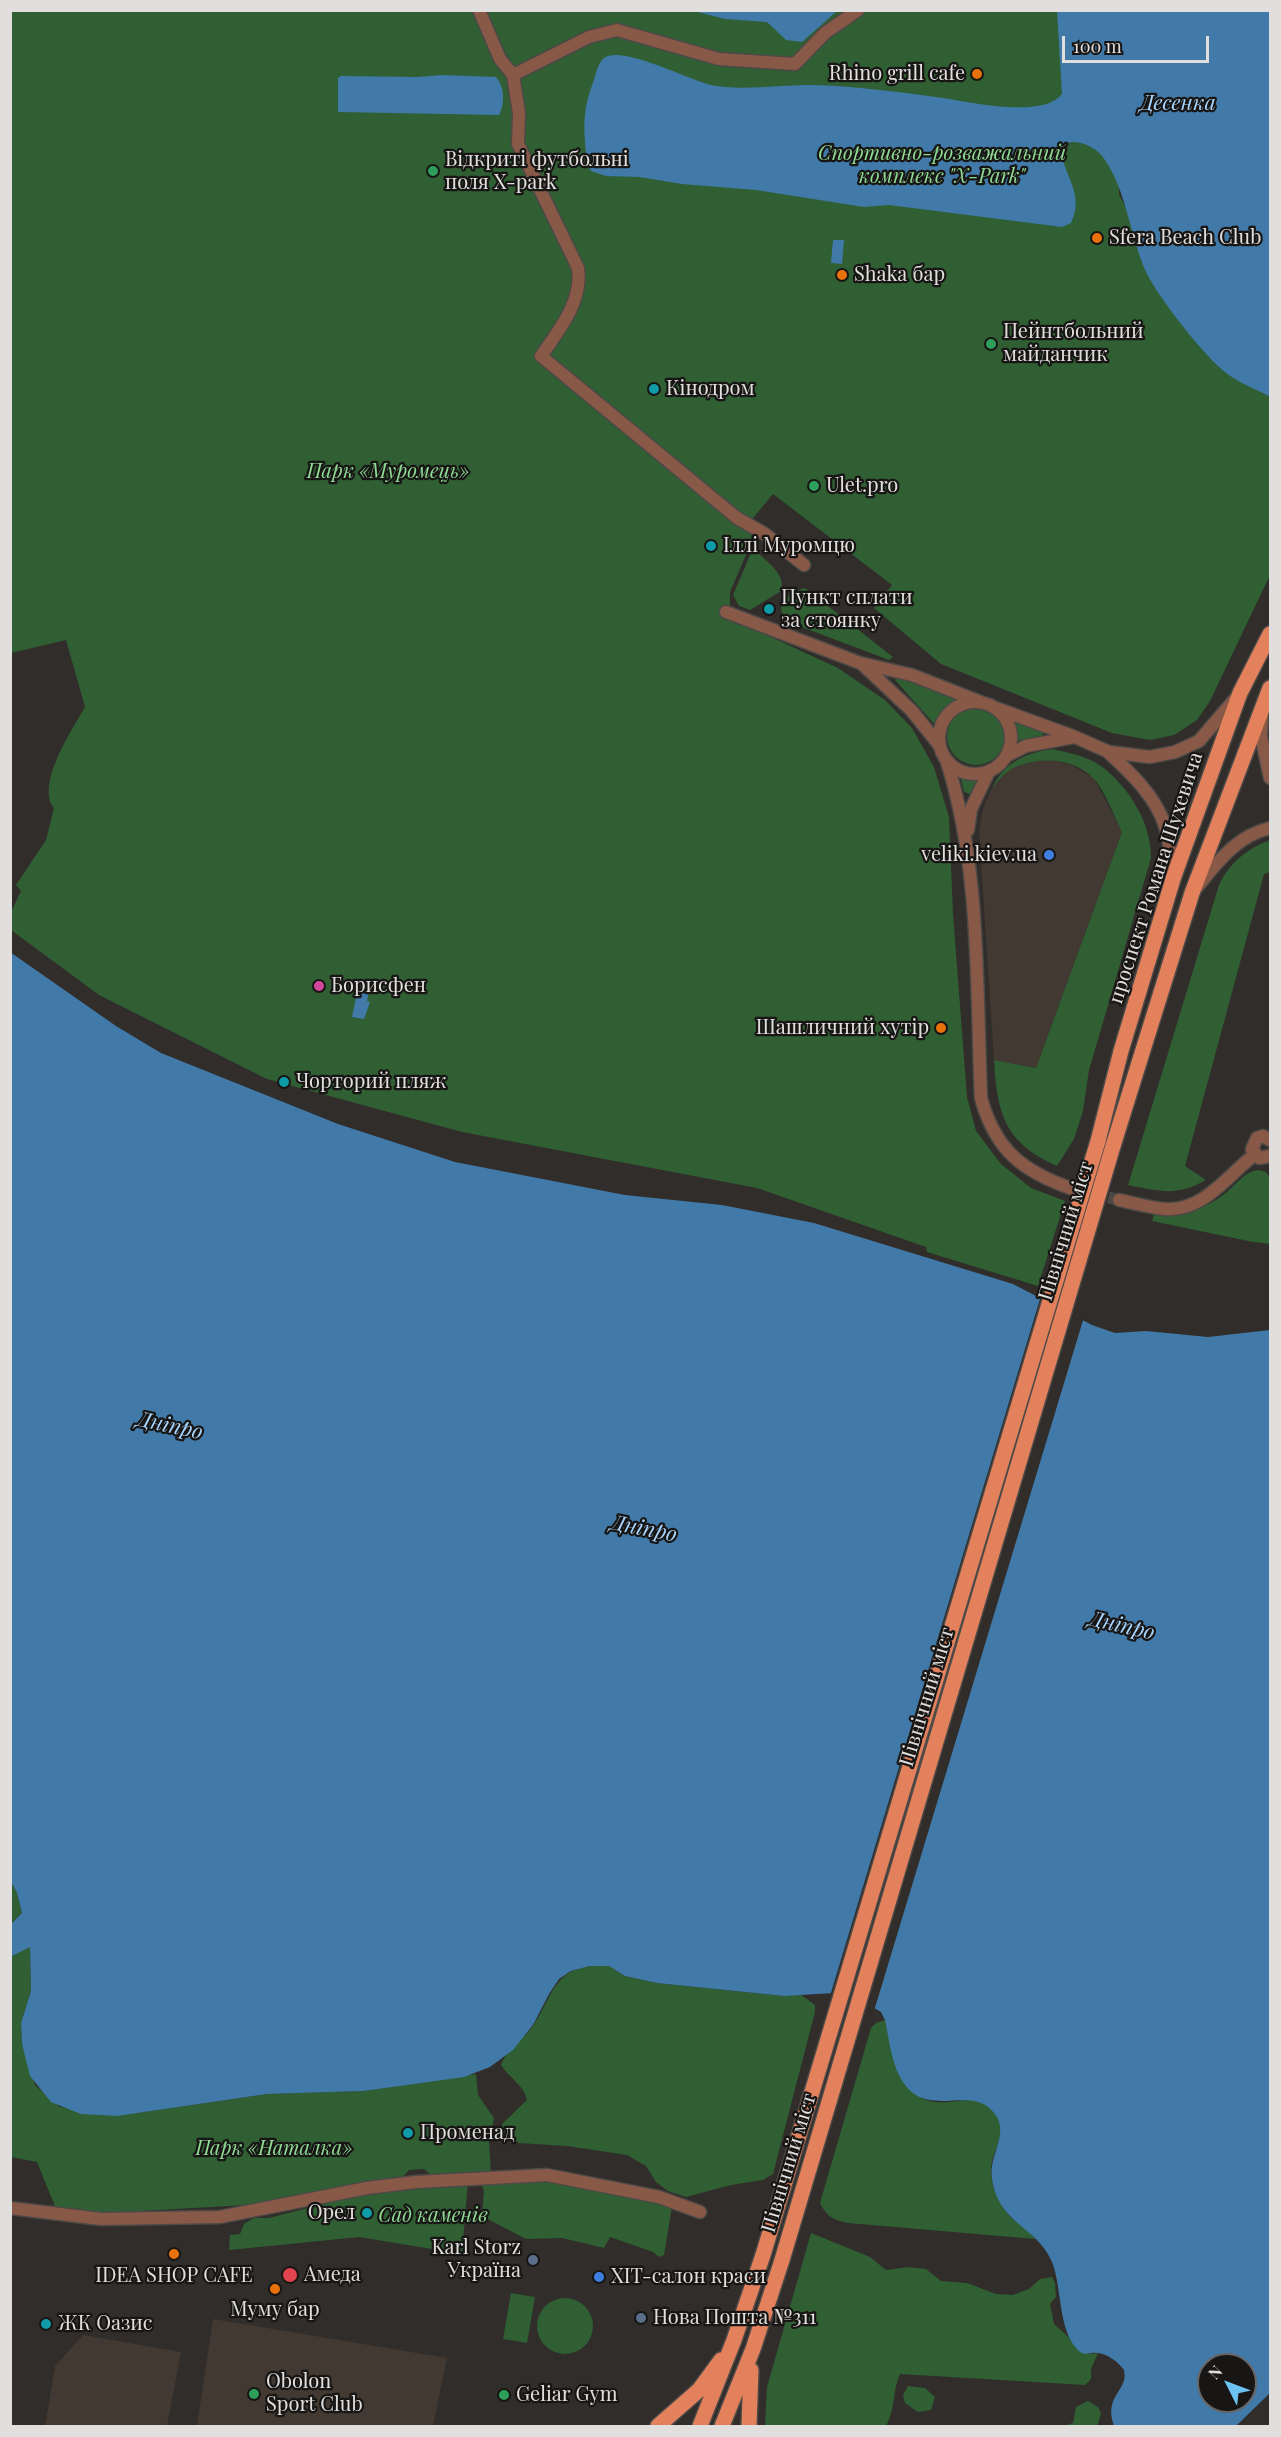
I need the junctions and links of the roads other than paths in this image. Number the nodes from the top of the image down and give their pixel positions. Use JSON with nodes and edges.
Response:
{"nodes":[{"id":1,"x":479,"y":10,"type":"edge"},
{"id":2,"x":858,"y":10,"type":"edge"},
{"id":3,"x":513,"y":75,"type":"junction"},
{"id":4,"x":804,"y":565,"type":"dead end"},
{"id":5,"x":726,"y":612,"type":"dead end"},
{"id":6,"x":1270,"y":634,"type":"edge"},
{"id":7,"x":860,"y":663,"type":"junction"},
{"id":8,"x":1270,"y":688,"type":"edge"},
{"id":9,"x":1240,"y":693,"type":"junction"},
{"id":10,"x":988,"y":705,"type":"junction"},
{"id":11,"x":1262,"y":705,"type":"junction"},
{"id":12,"x":1075,"y":736,"type":"junction"},
{"id":13,"x":940,"y":746,"type":"junction"},
{"id":14,"x":1108,"y":752,"type":"junction"},
{"id":15,"x":1006,"y":756,"type":"junction"},
{"id":16,"x":946,"y":759,"type":"junction"},
{"id":17,"x":989,"y":771,"type":"junction"},
{"id":18,"x":1270,"y":777,"type":"edge"},
{"id":19,"x":1270,"y":828,"type":"edge"},
{"id":20,"x":967,"y":840,"type":"junction"},
{"id":21,"x":1173,"y":879,"type":"junction"},
{"id":22,"x":1192,"y":893,"type":"junction"},
{"id":23,"x":1268,"y":1134,"type":"edge"},
{"id":24,"x":1106,"y":1144,"type":"junction"},
{"id":25,"x":1254,"y":1155,"type":"junction"},
{"id":26,"x":1270,"y":1156,"type":"edge"},
{"id":27,"x":1073,"y":1189,"type":"dead end"},
{"id":28,"x":1119,"y":1200,"type":"tunnel mouth"},
{"id":29,"x":10,"y":2208,"type":"edge"},
{"id":30,"x":700,"y":2212,"type":"dead end"},
{"id":31,"x":735,"y":2340,"type":"junction"},
{"id":32,"x":753,"y":2349,"type":"junction"},
{"id":33,"x":658,"y":2427,"type":"edge"},
{"id":34,"x":700,"y":2427,"type":"edge"},
{"id":35,"x":722,"y":2427,"type":"edge"},
{"id":36,"x":749,"y":2427,"type":"edge"}],
"edges":[{"from":1,"to":3,"type":"street"},
{"from":2,"to":3,"type":"street"},
{"from":3,"to":4,"type":"street"},
{"from":5,"to":7,"type":"street"},
{"from":6,"to":9,"type":"main road","name":"проспект Романа Шухевича"},
{"from":7,"to":10,"type":"street"},
{"from":7,"to":13,"type":"street"},
{"from":8,"to":11,"type":"main road","name":"проспект Романа Шухевича"},
{"from":9,"to":14,"type":"street"},
{"from":9,"to":21,"type":"main road","name":"проспект Романа Шухевича"},
{"from":10,"to":12,"type":"street"},
{"from":10,"to":13,"type":"street"},
{"from":10,"to":15,"type":"street"},
{"from":11,"to":18,"type":"street"},
{"from":11,"to":22,"type":"main road","name":"проспект Романа Шухевича"},
{"from":12,"to":14,"type":"street"},
{"from":12,"to":15,"type":"street"},
{"from":13,"to":16,"type":"street"},
{"from":14,"to":21,"type":"street"},
{"from":15,"to":17,"type":"street"},
{"from":16,"to":17,"type":"street"},
{"from":16,"to":20,"type":"street"},
{"from":17,"to":20,"type":"street"},
{"from":19,"to":22,"type":"street"},
{"from":20,"to":27,"type":"street"},
{"from":21,"to":24,"type":"main road","name":"проспект Романа Шухевича"},
{"from":22,"to":24,"type":"main road","name":"проспект Романа Шухевича"},
{"from":23,"to":25,"type":"street"},
{"from":24,"to":31,"type":"main road","name":"Північний міст","bridge":true},
{"from":24,"to":32,"type":"main road","name":"Північний міст","bridge":true},
{"from":25,"to":26,"type":"street"},
{"from":25,"to":28,"type":"street"},
{"from":29,"to":30,"type":"street"},
{"from":31,"to":33,"type":"main road"},
{"from":31,"to":34,"type":"main road"},
{"from":32,"to":35,"type":"main road"},
{"from":32,"to":36,"type":"main road"}]}
